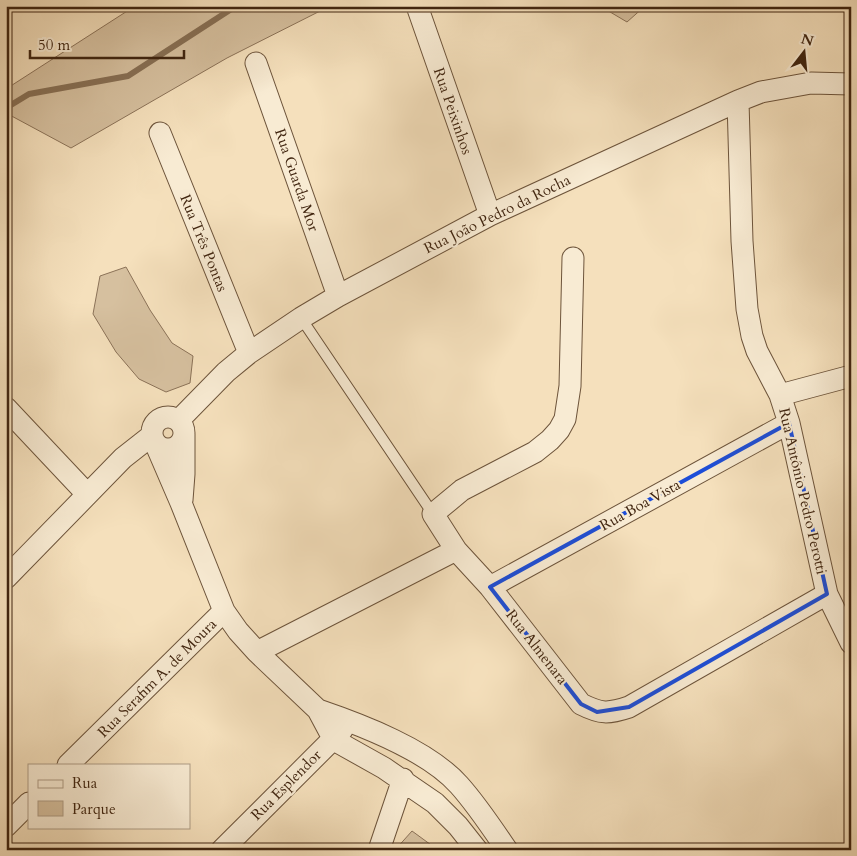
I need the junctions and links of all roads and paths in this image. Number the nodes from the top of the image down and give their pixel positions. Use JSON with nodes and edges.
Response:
{"nodes":[{"id":1,"x":416,"y":6,"type":"edge"},
{"id":2,"x":256,"y":63,"type":"dead end"},
{"id":3,"x":851,"y":84,"type":"edge"},
{"id":4,"x":738,"y":100,"type":"junction"},
{"id":5,"x":160,"y":133,"type":"dead end"},
{"id":6,"x":490,"y":215,"type":"junction"},
{"id":7,"x":572,"y":258,"type":"dead end"},
{"id":8,"x":338,"y":296,"type":"junction"},
{"id":9,"x":301,"y":318,"type":"junction"},
{"id":10,"x":249,"y":353,"type":"junction"},
{"id":11,"x":851,"y":376,"type":"edge"},
{"id":12,"x":780,"y":395,"type":"junction"},
{"id":13,"x":6,"y":408,"type":"edge"},
{"id":14,"x":790,"y":423,"type":"junction"},
{"id":15,"x":181,"y":427,"type":"junction"},
{"id":16,"x":154,"y":441,"type":"junction"},
{"id":17,"x":87,"y":494,"type":"junction"},
{"id":18,"x":182,"y":503,"type":"junction"},
{"id":19,"x":433,"y":514,"type":"junction"},
{"id":20,"x":456,"y":550,"type":"junction"},
{"id":21,"x":6,"y":578,"type":"edge"},
{"id":22,"x":490,"y":588,"type":"junction"},
{"id":23,"x":827,"y":594,"type":"junction"},
{"id":24,"x":224,"y":611,"type":"junction"},
{"id":25,"x":851,"y":643,"type":"edge"},
{"id":26,"x":257,"y":652,"type":"junction"},
{"id":27,"x":318,"y":710,"type":"junction"},
{"id":28,"x":350,"y":721,"type":"junction"},
{"id":29,"x":334,"y":740,"type":"junction"},
{"id":30,"x":69,"y":764,"type":"edge"},
{"id":31,"x":402,"y":779,"type":"junction"},
{"id":32,"x":28,"y":805,"type":"edge"},
{"id":33,"x":6,"y":826,"type":"edge"},
{"id":34,"x":222,"y":850,"type":"edge"},
{"id":35,"x":379,"y":850,"type":"edge"},
{"id":36,"x":477,"y":850,"type":"edge"},
{"id":37,"x":507,"y":850,"type":"edge"}],
"edges":[{"from":1,"to":6,"type":"street","name":"Rua Peixinhos"},
{"from":2,"to":8,"type":"street","name":"Rua Guarda Mor"},
{"from":3,"to":4,"type":"street","name":"Rua João Pedro da Rocha"},
{"from":4,"to":6,"type":"street","name":"Rua João Pedro da Rocha"},
{"from":4,"to":12,"type":"street","name":"Rua Antônio Pedro Perotti"},
{"from":5,"to":10,"type":"street","name":"Rua Três Pontas"},
{"from":6,"to":8,"type":"street","name":"Rua João Pedro da Rocha"},
{"from":7,"to":19,"type":"street"},
{"from":8,"to":9,"type":"street","name":"Rua João Pedro da Rocha"},
{"from":9,"to":10,"type":"street","name":"Rua João Pedro da Rocha"},
{"from":9,"to":19,"type":"lane"},
{"from":10,"to":15,"type":"street","name":"Rua João Pedro da Rocha"},
{"from":11,"to":12,"type":"street"},
{"from":12,"to":14,"type":"street","name":"Rua Antônio Pedro Perotti"},
{"from":13,"to":17,"type":"street"},
{"from":14,"to":22,"type":"street","name":"Rua Boa Vista"},
{"from":14,"to":23,"type":"street","name":"Rua Antônio Pedro Perotti"},
{"from":15,"to":16,"type":"street"},
{"from":15,"to":18,"type":"street"},
{"from":16,"to":17,"type":"street"},
{"from":16,"to":18,"type":"street"},
{"from":17,"to":21,"type":"street"},
{"from":18,"to":24,"type":"street"},
{"from":19,"to":20,"type":"street","name":"Rua Almenara"},
{"from":20,"to":22,"type":"street","name":"Rua Almenara"},
{"from":20,"to":26,"type":"street"},
{"from":22,"to":23,"type":"street","name":"Rua Almenara"},
{"from":23,"to":25,"type":"street","name":"Rua Antônio Pedro Perotti"},
{"from":24,"to":26,"type":"street"},
{"from":24,"to":30,"type":"street","name":"Rua Serafim A. de Moura"},
{"from":26,"to":27,"type":"street"},
{"from":27,"to":28,"type":"street"},
{"from":27,"to":29,"type":"street"},
{"from":28,"to":29,"type":"street","name":"Rua Esplendor"},
{"from":28,"to":37,"type":"street"},
{"from":29,"to":31,"type":"street"},
{"from":29,"to":34,"type":"street","name":"Rua Esplendor"},
{"from":31,"to":35,"type":"street"},
{"from":31,"to":36,"type":"street"},
{"from":32,"to":33,"type":"street"}]}
